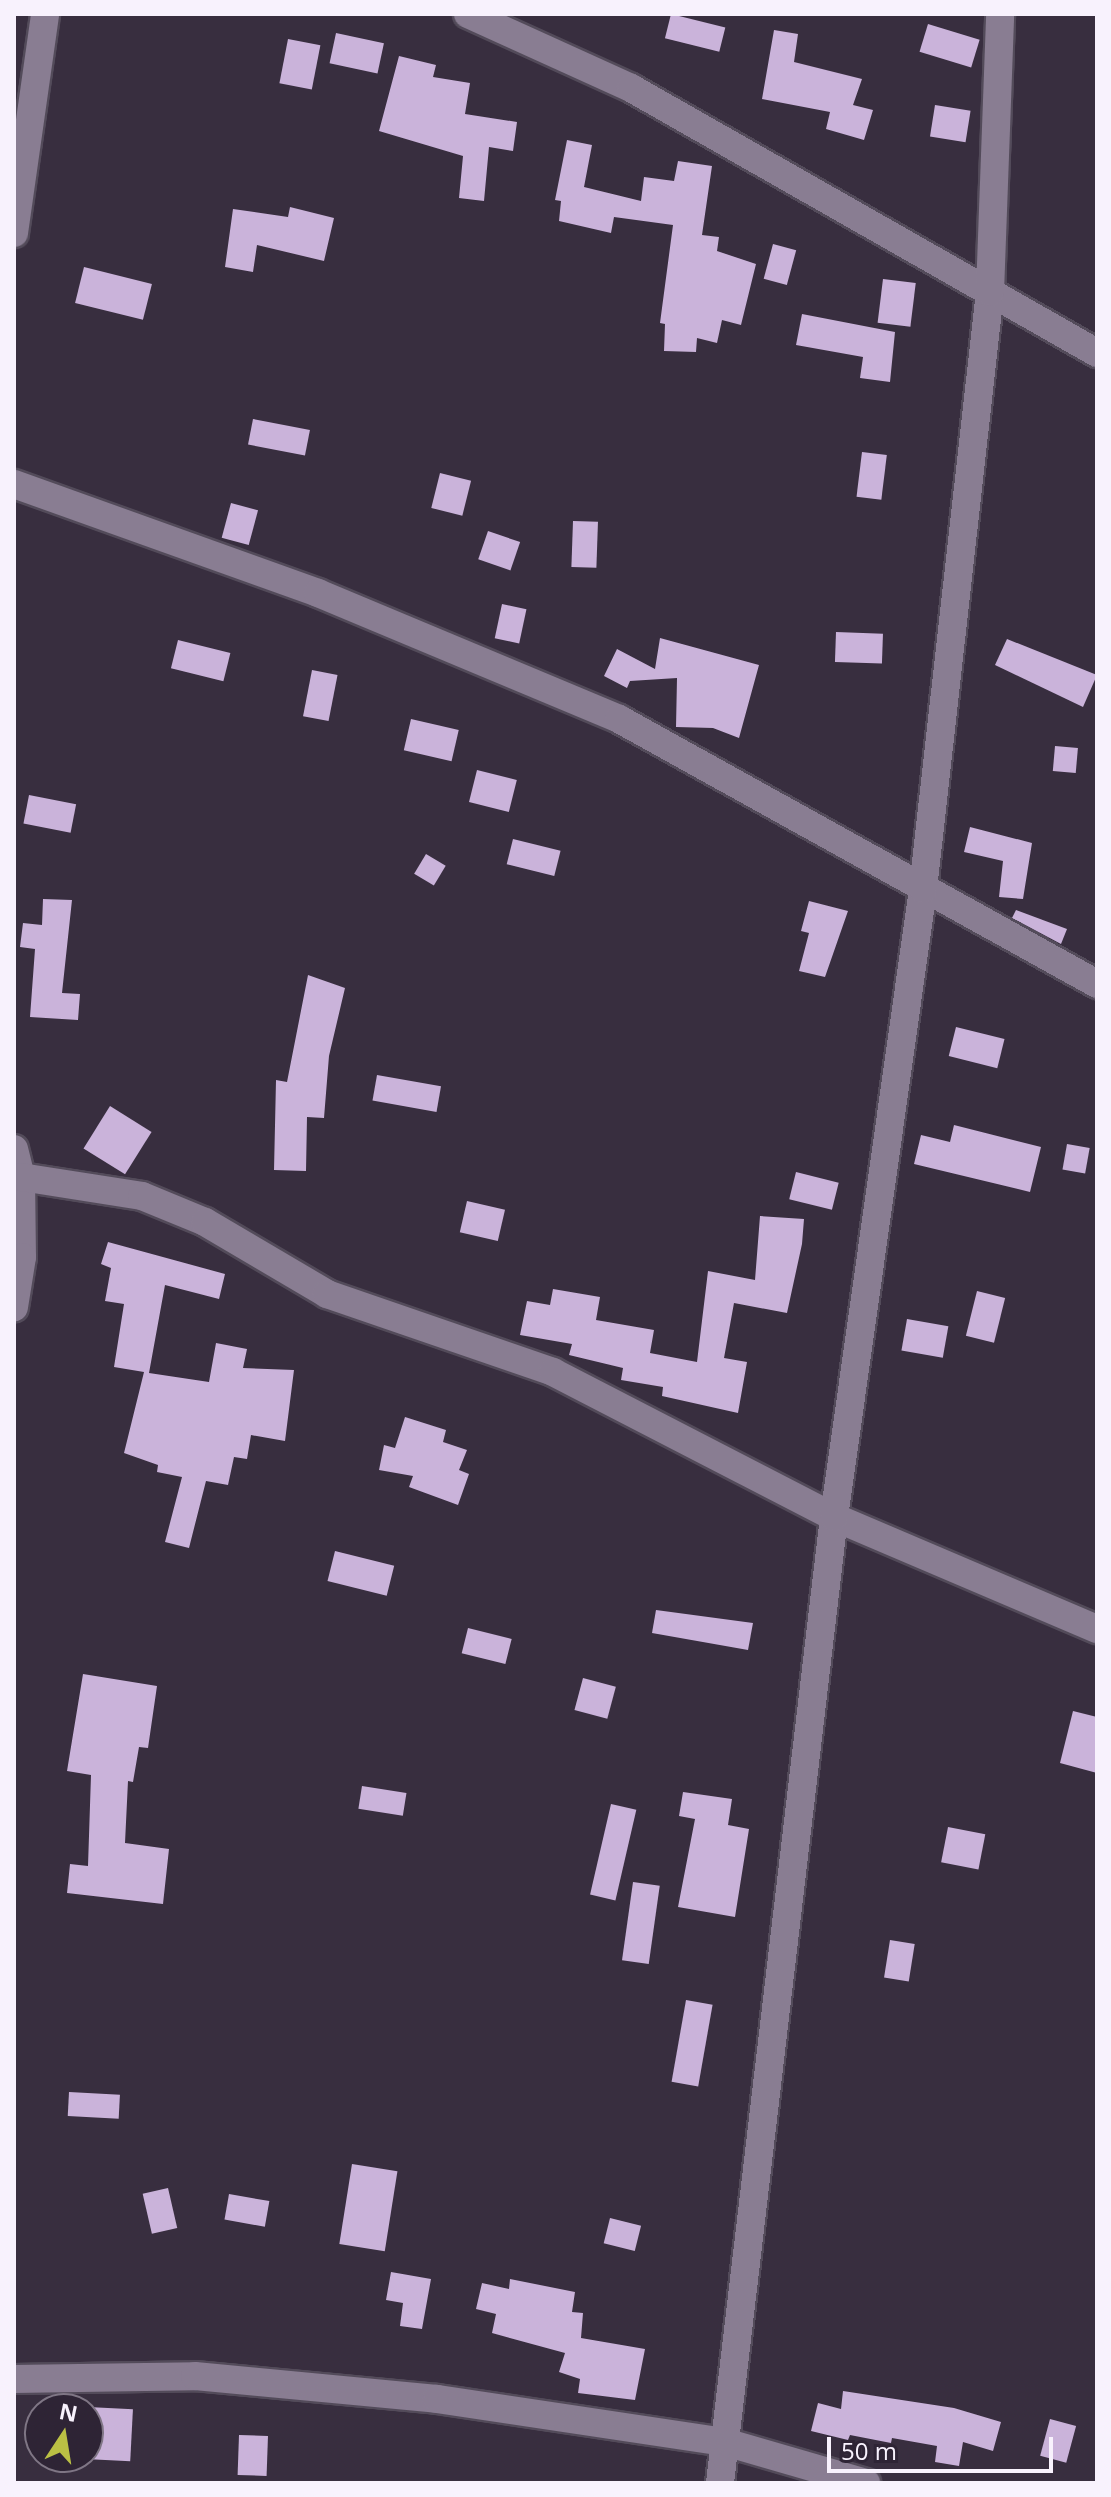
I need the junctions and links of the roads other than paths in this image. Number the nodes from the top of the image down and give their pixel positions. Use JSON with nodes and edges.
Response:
{"nodes":[{"id":1,"x":45,"y":14,"type":"edge"},
{"id":2,"x":468,"y":14,"type":"edge"},
{"id":3,"x":1000,"y":14,"type":"edge"},
{"id":4,"x":14,"y":233,"type":"edge"},
{"id":5,"x":990,"y":292,"type":"junction"},
{"id":6,"x":1097,"y":353,"type":"edge"},
{"id":7,"x":14,"y":484,"type":"edge"},
{"id":8,"x":923,"y":889,"type":"junction"},
{"id":9,"x":1097,"y":984,"type":"edge"},
{"id":10,"x":14,"y":1149,"type":"edge"},
{"id":11,"x":21,"y":1177,"type":"junction"},
{"id":12,"x":14,"y":1307,"type":"edge"},
{"id":13,"x":834,"y":1517,"type":"junction"},
{"id":14,"x":1097,"y":1629,"type":"edge"},
{"id":15,"x":14,"y":2379,"type":"edge"},
{"id":16,"x":725,"y":2442,"type":"junction"},
{"id":17,"x":720,"y":2483,"type":"edge"},
{"id":18,"x":866,"y":2483,"type":"edge"}],
"edges":[{"from":1,"to":4,"type":"street"},
{"from":2,"to":5,"type":"street"},
{"from":3,"to":5,"type":"street"},
{"from":5,"to":6,"type":"street"},
{"from":5,"to":8,"type":"street"},
{"from":7,"to":8,"type":"street"},
{"from":8,"to":9,"type":"street"},
{"from":8,"to":13,"type":"street"},
{"from":10,"to":11,"type":"street"},
{"from":11,"to":12,"type":"street"},
{"from":11,"to":13,"type":"street"},
{"from":13,"to":14,"type":"street"},
{"from":13,"to":16,"type":"street"},
{"from":15,"to":16,"type":"street"},
{"from":16,"to":17,"type":"street"},
{"from":16,"to":18,"type":"street"}]}
